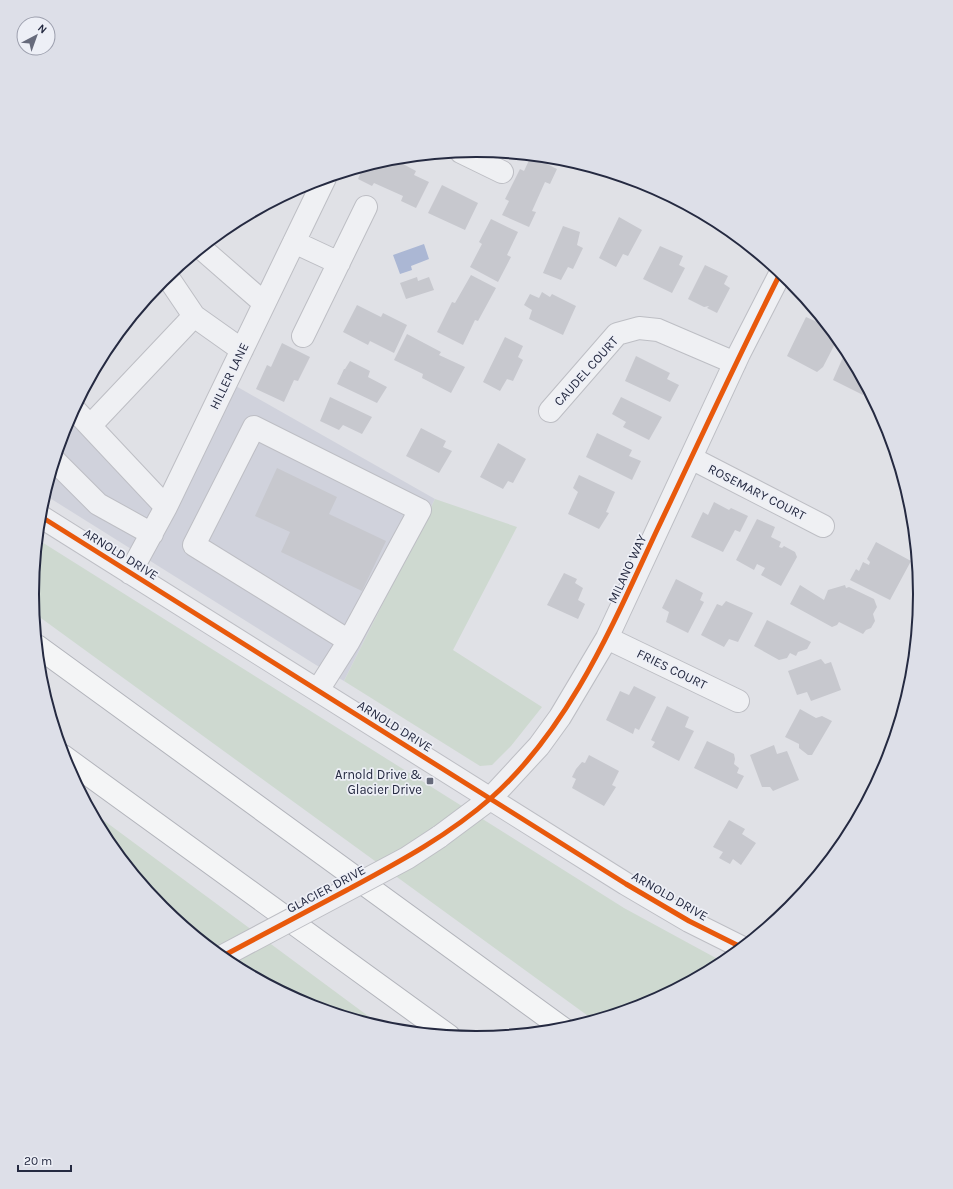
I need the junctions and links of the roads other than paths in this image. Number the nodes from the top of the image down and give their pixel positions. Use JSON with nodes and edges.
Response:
{"nodes":[{"id":1,"x":472,"y":157,"type":"edge"},
{"id":2,"x":502,"y":172,"type":"dead end"},
{"id":3,"x":321,"y":185,"type":"edge"},
{"id":4,"x":366,"y":207,"type":"dead end"},
{"id":5,"x":294,"y":242,"type":"junction"},
{"id":6,"x":205,"y":251,"type":"edge"},
{"id":7,"x":338,"y":263,"type":"junction"},
{"id":8,"x":778,"y":278,"type":"edge"},
{"id":9,"x":171,"y":282,"type":"edge"},
{"id":10,"x":264,"y":303,"type":"junction"},
{"id":11,"x":194,"y":316,"type":"junction"},
{"id":12,"x":303,"y":336,"type":"dead end"},
{"id":13,"x":242,"y":350,"type":"junction"},
{"id":14,"x":735,"y":364,"type":"junction"},
{"id":15,"x":550,"y":411,"type":"dead end"},
{"id":16,"x":78,"y":413,"type":"edge"},
{"id":17,"x":90,"y":426,"type":"junction"},
{"id":18,"x":691,"y":458,"type":"junction"},
{"id":19,"x":59,"y":465,"type":"edge"},
{"id":20,"x":166,"y":507,"type":"junction"},
{"id":21,"x":46,"y":519,"type":"edge"},
{"id":22,"x":823,"y":526,"type":"dead end"},
{"id":23,"x":152,"y":534,"type":"junction"},
{"id":24,"x":130,"y":573,"type":"junction"},
{"id":25,"x":606,"y":638,"type":"junction"},
{"id":26,"x":349,"y":641,"type":"junction"},
{"id":27,"x":43,"y":650,"type":"edge"},
{"id":28,"x":318,"y":690,"type":"junction"},
{"id":29,"x":738,"y":701,"type":"dead end"},
{"id":30,"x":72,"y":763,"type":"edge"},
{"id":31,"x":490,"y":799,"type":"junction"},
{"id":32,"x":439,"y":837,"type":"joint"},
{"id":33,"x":738,"y":945,"type":"edge"},
{"id":34,"x":227,"y":954,"type":"edge"},
{"id":35,"x":558,"y":1025,"type":"edge"},
{"id":36,"x":441,"y":1030,"type":"edge"}],
"edges":[{"from":1,"to":2,"type":"street"},
{"from":3,"to":5,"type":"street","name":"HILLER LANE"},
{"from":4,"to":7,"type":"street"},
{"from":5,"to":7,"type":"street"},
{"from":5,"to":10,"type":"street","name":"HILLER LANE"},
{"from":6,"to":10,"type":"street"},
{"from":7,"to":12,"type":"street"},
{"from":8,"to":14,"type":"street","name":"MILANO WAY"},
{"from":9,"to":11,"type":"street"},
{"from":10,"to":13,"type":"street","name":"HILLER LANE"},
{"from":11,"to":13,"type":"street"},
{"from":11,"to":17,"type":"street"},
{"from":13,"to":20,"type":"street","name":"HILLER LANE"},
{"from":14,"to":15,"type":"street","name":"CAUDEL COURT"},
{"from":14,"to":18,"type":"street","name":"MILANO WAY"},
{"from":16,"to":17,"type":"street"},
{"from":17,"to":20,"type":"street"},
{"from":18,"to":22,"type":"street","name":"ROSEMARY COURT"},
{"from":18,"to":25,"type":"street","name":"MILANO WAY"},
{"from":19,"to":23,"type":"street"},
{"from":20,"to":23,"type":"street","name":"HILLER LANE"},
{"from":21,"to":24,"type":"street","name":"ARNOLD DRIVE"},
{"from":23,"to":24,"type":"street","name":"HILLER LANE"},
{"from":24,"to":28,"type":"street","name":"ARNOLD DRIVE"},
{"from":25,"to":29,"type":"street","name":"FRIES COURT"},
{"from":25,"to":31,"type":"street","name":"MILANO WAY"},
{"from":26,"to":26,"type":"street"},
{"from":26,"to":28,"type":"street"},
{"from":27,"to":35,"type":"highway"},
{"from":28,"to":31,"type":"street","name":"ARNOLD DRIVE"},
{"from":30,"to":36,"type":"highway"},
{"from":31,"to":32,"type":"street","name":"MILANO WAY"},
{"from":31,"to":33,"type":"street","name":"ARNOLD DRIVE"},
{"from":32,"to":34,"type":"street","name":"GLACIER DRIVE","bridge":true}]}
